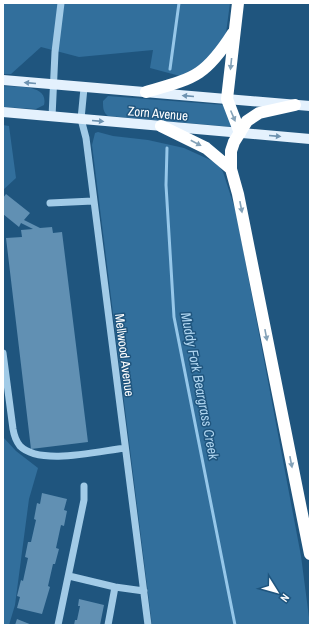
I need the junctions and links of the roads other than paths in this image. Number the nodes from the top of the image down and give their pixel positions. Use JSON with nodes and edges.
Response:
{"nodes":[{"id":1,"x":61,"y":3,"type":"edge"},
{"id":2,"x":238,"y":3,"type":"edge"},
{"id":3,"x":235,"y":30,"type":"junction"},
{"id":4,"x":3,"y":80,"type":"edge"},
{"id":5,"x":55,"y":85,"type":"junction"},
{"id":6,"x":84,"y":88,"type":"junction"},
{"id":7,"x":146,"y":92,"type":"junction"},
{"id":8,"x":227,"y":99,"type":"junction"},
{"id":9,"x":296,"y":105,"type":"junction"},
{"id":10,"x":310,"y":106,"type":"edge"},
{"id":11,"x":3,"y":112,"type":"edge"},
{"id":12,"x":52,"y":117,"type":"junction"},
{"id":13,"x":81,"y":119,"type":"junction"},
{"id":14,"x":160,"y":126,"type":"junction"},
{"id":15,"x":240,"y":133,"type":"junction"},
{"id":16,"x":310,"y":139,"type":"edge"},
{"id":17,"x":231,"y":170,"type":"junction"},
{"id":18,"x":93,"y":200,"type":"junction"},
{"id":19,"x":50,"y":204,"type":"dead end"},
{"id":20,"x":3,"y":352,"type":"edge"},
{"id":21,"x":125,"y":448,"type":"junction"},
{"id":22,"x":84,"y":486,"type":"dead end"},
{"id":23,"x":310,"y":554,"type":"edge"},
{"id":24,"x":69,"y":576,"type":"junction"},
{"id":25,"x":115,"y":587,"type":"junction"},
{"id":26,"x":144,"y":591,"type":"junction"},
{"id":27,"x":58,"y":625,"type":"edge"},
{"id":28,"x":108,"y":625,"type":"edge"},
{"id":29,"x":148,"y":625,"type":"edge"}],
"edges":[{"from":1,"to":5,"type":"street"},
{"from":2,"to":3,"type":"highway"},
{"from":3,"to":7,"type":"highway"},
{"from":3,"to":8,"type":"highway","one_way":true},
{"from":5,"to":4,"type":"main road","name":"Zorn Avenue","one_way":true},
{"from":5,"to":6,"type":"main road","name":"Zorn Avenue"},
{"from":5,"to":12,"type":"street"},
{"from":6,"to":7,"type":"main road","name":"Zorn Avenue"},
{"from":6,"to":13,"type":"street","name":"Mellwood Avenue"},
{"from":8,"to":7,"type":"main road","name":"Zorn Avenue","one_way":true},
{"from":8,"to":9,"type":"main road","name":"Zorn Avenue"},
{"from":8,"to":15,"type":"highway","one_way":true},
{"from":9,"to":10,"type":"main road","name":"Zorn Avenue"},
{"from":9,"to":15,"type":"highway"},
{"from":11,"to":12,"type":"main road","name":"Zorn Avenue"},
{"from":12,"to":13,"type":"main road","name":"Zorn Avenue"},
{"from":13,"to":14,"type":"main road","name":"Zorn Avenue","one_way":true},
{"from":13,"to":18,"type":"street","name":"Mellwood Avenue"},
{"from":14,"to":15,"type":"main road","name":"Zorn Avenue"},
{"from":14,"to":17,"type":"highway","one_way":true},
{"from":15,"to":16,"type":"main road","name":"Zorn Avenue","one_way":true},
{"from":15,"to":17,"type":"highway"},
{"from":17,"to":23,"type":"highway","one_way":true},
{"from":18,"to":19,"type":"street"},
{"from":18,"to":21,"type":"street","name":"Mellwood Avenue"},
{"from":20,"to":21,"type":"street"},
{"from":21,"to":26,"type":"street","name":"Mellwood Avenue"},
{"from":22,"to":24,"type":"street"},
{"from":24,"to":25,"type":"street"},
{"from":24,"to":27,"type":"street"},
{"from":25,"to":26,"type":"street"},
{"from":25,"to":28,"type":"street"},
{"from":26,"to":29,"type":"street","name":"Mellwood Avenue"}]}
